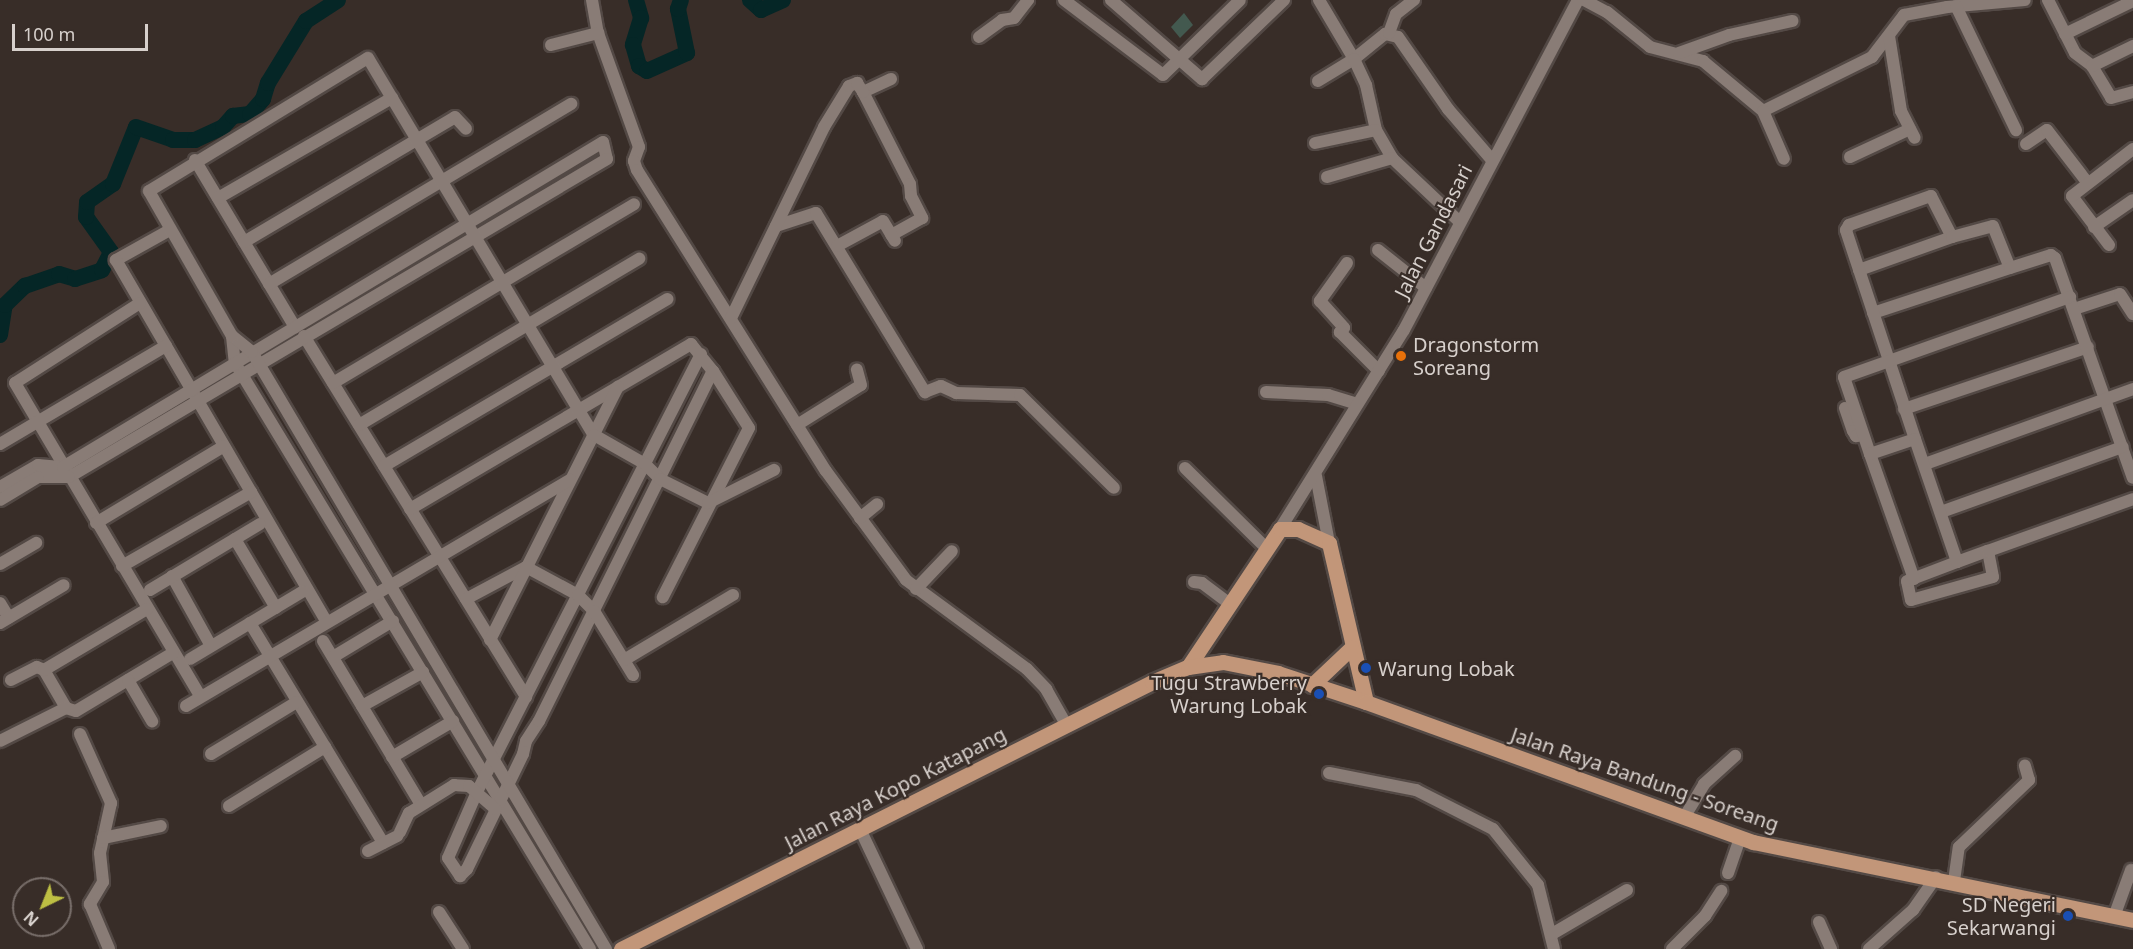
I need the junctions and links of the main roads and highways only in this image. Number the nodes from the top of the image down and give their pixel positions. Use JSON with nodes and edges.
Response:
{"nodes":[{"id":1,"x":1203,"y":644,"type":"junction"},
{"id":2,"x":1351,"y":648,"type":"junction"},
{"id":3,"x":1213,"y":663,"type":"junction"},
{"id":4,"x":1188,"y":667,"type":"junction"},
{"id":5,"x":1312,"y":685,"type":"junction"},
{"id":6,"x":1366,"y":702,"type":"junction"},
{"id":7,"x":2133,"y":920,"type":"edge"},
{"id":8,"x":621,"y":949,"type":"edge"}],
"edges":[{"from":1,"to":2,"type":"main road"},
{"from":1,"to":3,"type":"main road"},
{"from":1,"to":4,"type":"main road"},
{"from":2,"to":5,"type":"main road"},
{"from":2,"to":6,"type":"main road"},
{"from":3,"to":4,"type":"main road","name":"Jalan Raya Bandung - Soreang"},
{"from":3,"to":5,"type":"main road","name":"Jalan Raya Bandung - Soreang"},
{"from":4,"to":8,"type":"main road","name":"Jalan Raya Kopo Katapang"},
{"from":5,"to":6,"type":"main road","name":"Jalan Raya Bandung - Soreang"},
{"from":6,"to":7,"type":"main road","name":"Jalan Raya Bandung - Soreang"}]}
